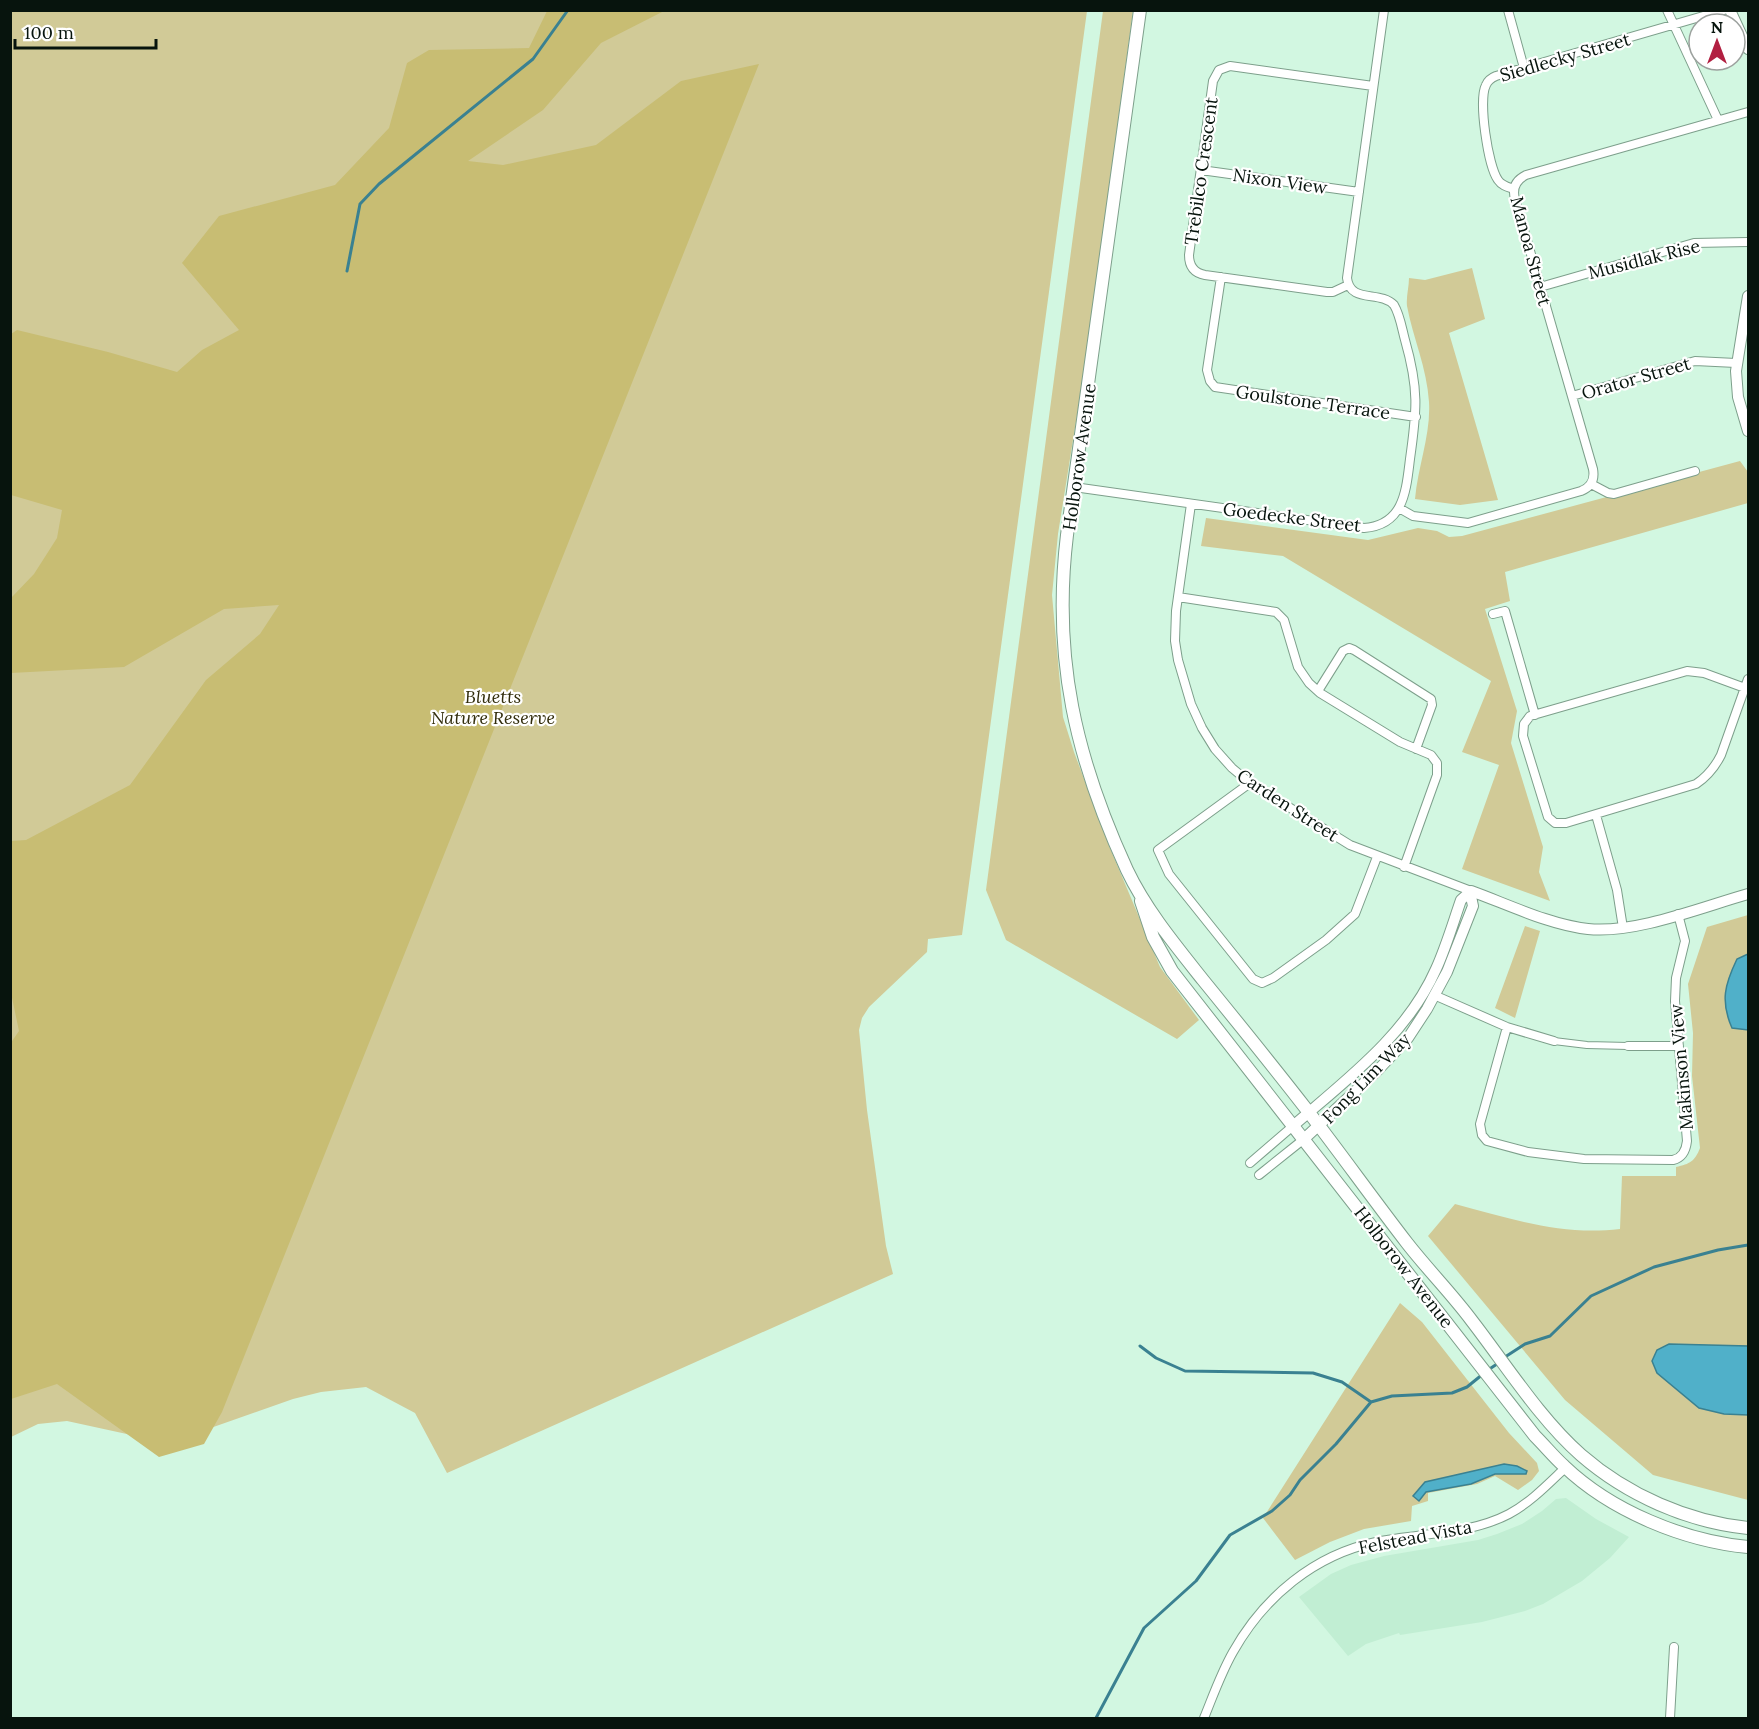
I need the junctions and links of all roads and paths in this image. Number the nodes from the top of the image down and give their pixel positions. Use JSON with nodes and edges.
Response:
{"nodes":[{"id":1,"x":1140,"y":10,"type":"edge"},
{"id":2,"x":1384,"y":10,"type":"edge"},
{"id":3,"x":1667,"y":10,"type":"edge"},
{"id":4,"x":1724,"y":10,"type":"edge"},
{"id":5,"x":1730,"y":10,"type":"edge"},
{"id":6,"x":1509,"y":11,"type":"edge"},
{"id":7,"x":1672,"y":26,"type":"junction"},
{"id":8,"x":1749,"y":48,"type":"edge"},
{"id":9,"x":1524,"y":68,"type":"junction"},
{"id":10,"x":1373,"y":86,"type":"junction"},
{"id":11,"x":1749,"y":112,"type":"edge"},
{"id":12,"x":1718,"y":120,"type":"junction"},
{"id":13,"x":1201,"y":170,"type":"junction"},
{"id":14,"x":1514,"y":189,"type":"junction"},
{"id":15,"x":1359,"y":192,"type":"junction"},
{"id":16,"x":1749,"y":242,"type":"edge"},
{"id":17,"x":1221,"y":277,"type":"junction"},
{"id":18,"x":1348,"y":285,"type":"junction"},
{"id":19,"x":1540,"y":287,"type":"junction"},
{"id":20,"x":1749,"y":296,"type":"edge"},
{"id":21,"x":1736,"y":363,"type":"junction"},
{"id":22,"x":1572,"y":396,"type":"junction"},
{"id":23,"x":1416,"y":417,"type":"junction"},
{"id":24,"x":1749,"y":431,"type":"edge"},
{"id":25,"x":1695,"y":471,"type":"dead end"},
{"id":26,"x":1591,"y":484,"type":"junction"},
{"id":27,"x":1074,"y":487,"type":"junction"},
{"id":28,"x":1191,"y":504,"type":"junction"},
{"id":29,"x":1399,"y":508,"type":"junction"},
{"id":30,"x":1178,"y":597,"type":"junction"},
{"id":31,"x":1493,"y":614,"type":"dead end"},
{"id":32,"x":1749,"y":679,"type":"edge"},
{"id":33,"x":1745,"y":688,"type":"junction"},
{"id":34,"x":1318,"y":691,"type":"junction"},
{"id":35,"x":1535,"y":715,"type":"junction"},
{"id":36,"x":1416,"y":749,"type":"junction"},
{"id":37,"x":1250,"y":783,"type":"junction"},
{"id":38,"x":1596,"y":815,"type":"junction"},
{"id":39,"x":1377,"y":857,"type":"junction"},
{"id":40,"x":1404,"y":867,"type":"junction"},
{"id":41,"x":1471,"y":891,"type":"joint"},
{"id":42,"x":1139,"y":894,"type":"junction"},
{"id":43,"x":1749,"y":894,"type":"edge"},
{"id":44,"x":1678,"y":914,"type":"junction"},
{"id":45,"x":1623,"y":928,"type":"junction"},
{"id":46,"x":1434,"y":995,"type":"junction"},
{"id":47,"x":1507,"y":1028,"type":"junction"},
{"id":48,"x":1554,"y":1041,"type":"joint"},
{"id":49,"x":1628,"y":1046,"type":"joint"},
{"id":50,"x":1679,"y":1046,"type":"junction"},
{"id":51,"x":1309,"y":1113,"type":"junction"},
{"id":52,"x":1293,"y":1126,"type":"junction"},
{"id":53,"x":1319,"y":1126,"type":"junction"},
{"id":54,"x":1304,"y":1139,"type":"junction"},
{"id":55,"x":1250,"y":1163,"type":"dead end"},
{"id":56,"x":1259,"y":1175,"type":"dead end"},
{"id":57,"x":1579,"y":1454,"type":"junction"},
{"id":58,"x":1565,"y":1468,"type":"junction"},
{"id":59,"x":1749,"y":1528,"type":"edge"},
{"id":60,"x":1749,"y":1547,"type":"edge"},
{"id":61,"x":1674,"y":1647,"type":"dead end"},
{"id":62,"x":1204,"y":1719,"type":"edge"},
{"id":63,"x":1670,"y":1719,"type":"edge"}],
"edges":[{"from":1,"to":27,"type":"main road","name":"Holborow Avenue"},
{"from":2,"to":10,"type":"street"},
{"from":3,"to":7,"type":"street"},
{"from":4,"to":7,"type":"street","name":"Siedlecky Street"},
{"from":5,"to":8,"type":"street"},
{"from":6,"to":9,"type":"street"},
{"from":7,"to":9,"type":"street","name":"Siedlecky Street"},
{"from":7,"to":12,"type":"street"},
{"from":9,"to":14,"type":"street","name":"Siedlecky Street"},
{"from":10,"to":13,"type":"street","name":"Trebilco Crescent"},
{"from":10,"to":15,"type":"street"},
{"from":11,"to":12,"type":"street","name":"Manoa Street"},
{"from":12,"to":14,"type":"street","name":"Manoa Street"},
{"from":13,"to":15,"type":"street","name":"Nixon View"},
{"from":13,"to":17,"type":"street","name":"Trebilco Crescent"},
{"from":14,"to":19,"type":"street","name":"Manoa Street"},
{"from":15,"to":18,"type":"street"},
{"from":16,"to":19,"type":"street","name":"Musidlak Rise"},
{"from":17,"to":18,"type":"street","name":"Trebilco Crescent"},
{"from":17,"to":23,"type":"street","name":"Goulstone Terrace"},
{"from":18,"to":23,"type":"street"},
{"from":19,"to":22,"type":"street","name":"Manoa Street"},
{"from":20,"to":21,"type":"street"},
{"from":21,"to":22,"type":"street","name":"Orator Street"},
{"from":21,"to":24,"type":"street"},
{"from":22,"to":26,"type":"street","name":"Manoa Street"},
{"from":23,"to":29,"type":"street"},
{"from":25,"to":26,"type":"street"},
{"from":26,"to":29,"type":"street"},
{"from":27,"to":28,"type":"street","name":"Goedecke Street"},
{"from":27,"to":42,"type":"main road","name":"Holborow Avenue"},
{"from":28,"to":29,"type":"street","name":"Goedecke Street"},
{"from":28,"to":30,"type":"street","name":"Carden Street"},
{"from":30,"to":34,"type":"street"},
{"from":30,"to":37,"type":"street","name":"Carden Street"},
{"from":31,"to":35,"type":"street"},
{"from":32,"to":33,"type":"street"},
{"from":33,"to":35,"type":"street"},
{"from":33,"to":38,"type":"street"},
{"from":34,"to":36,"type":"street"},
{"from":34,"to":36,"type":"street"},
{"from":35,"to":38,"type":"street"},
{"from":36,"to":40,"type":"street"},
{"from":37,"to":39,"type":"street","name":"Carden Street"},
{"from":37,"to":39,"type":"street"},
{"from":38,"to":45,"type":"street"},
{"from":39,"to":40,"type":"street","name":"Carden Street"},
{"from":40,"to":41,"type":"street","name":"Carden Street"},
{"from":41,"to":45,"type":"street"},
{"from":42,"to":51,"type":"main road","name":"Holborow Avenue"},
{"from":42,"to":52,"type":"main road","name":"Holborow Avenue"},
{"from":43,"to":44,"type":"street"},
{"from":44,"to":45,"type":"street"},
{"from":44,"to":50,"type":"street","name":"Makinson View"},
{"from":46,"to":47,"type":"street"},
{"from":46,"to":51,"type":"street","name":"Fong Lim Way"},
{"from":46,"to":53,"type":"street","name":"Fong Lim Way"},
{"from":47,"to":48,"type":"street"},
{"from":47,"to":50,"type":"street","name":"Makinson View"},
{"from":48,"to":49,"type":"street"},
{"from":49,"to":50,"type":"street"},
{"from":51,"to":52,"type":"street","name":"Fong Lim Way"},
{"from":51,"to":53,"type":"main road","name":"Holborow Avenue"},
{"from":52,"to":54,"type":"main road","name":"Holborow Avenue"},
{"from":52,"to":55,"type":"street"},
{"from":53,"to":54,"type":"street","name":"Fong Lim Way"},
{"from":53,"to":57,"type":"main road","name":"Holborow Avenue"},
{"from":54,"to":56,"type":"street"},
{"from":54,"to":58,"type":"main road","name":"Holborow Avenue"},
{"from":57,"to":58,"type":"main road","name":"Felstead Vista"},
{"from":57,"to":59,"type":"main road","name":"Holborow Avenue"},
{"from":58,"to":60,"type":"main road","name":"Holborow Avenue"},
{"from":58,"to":62,"type":"street","name":"Felstead Vista"},
{"from":61,"to":63,"type":"street"}]}
